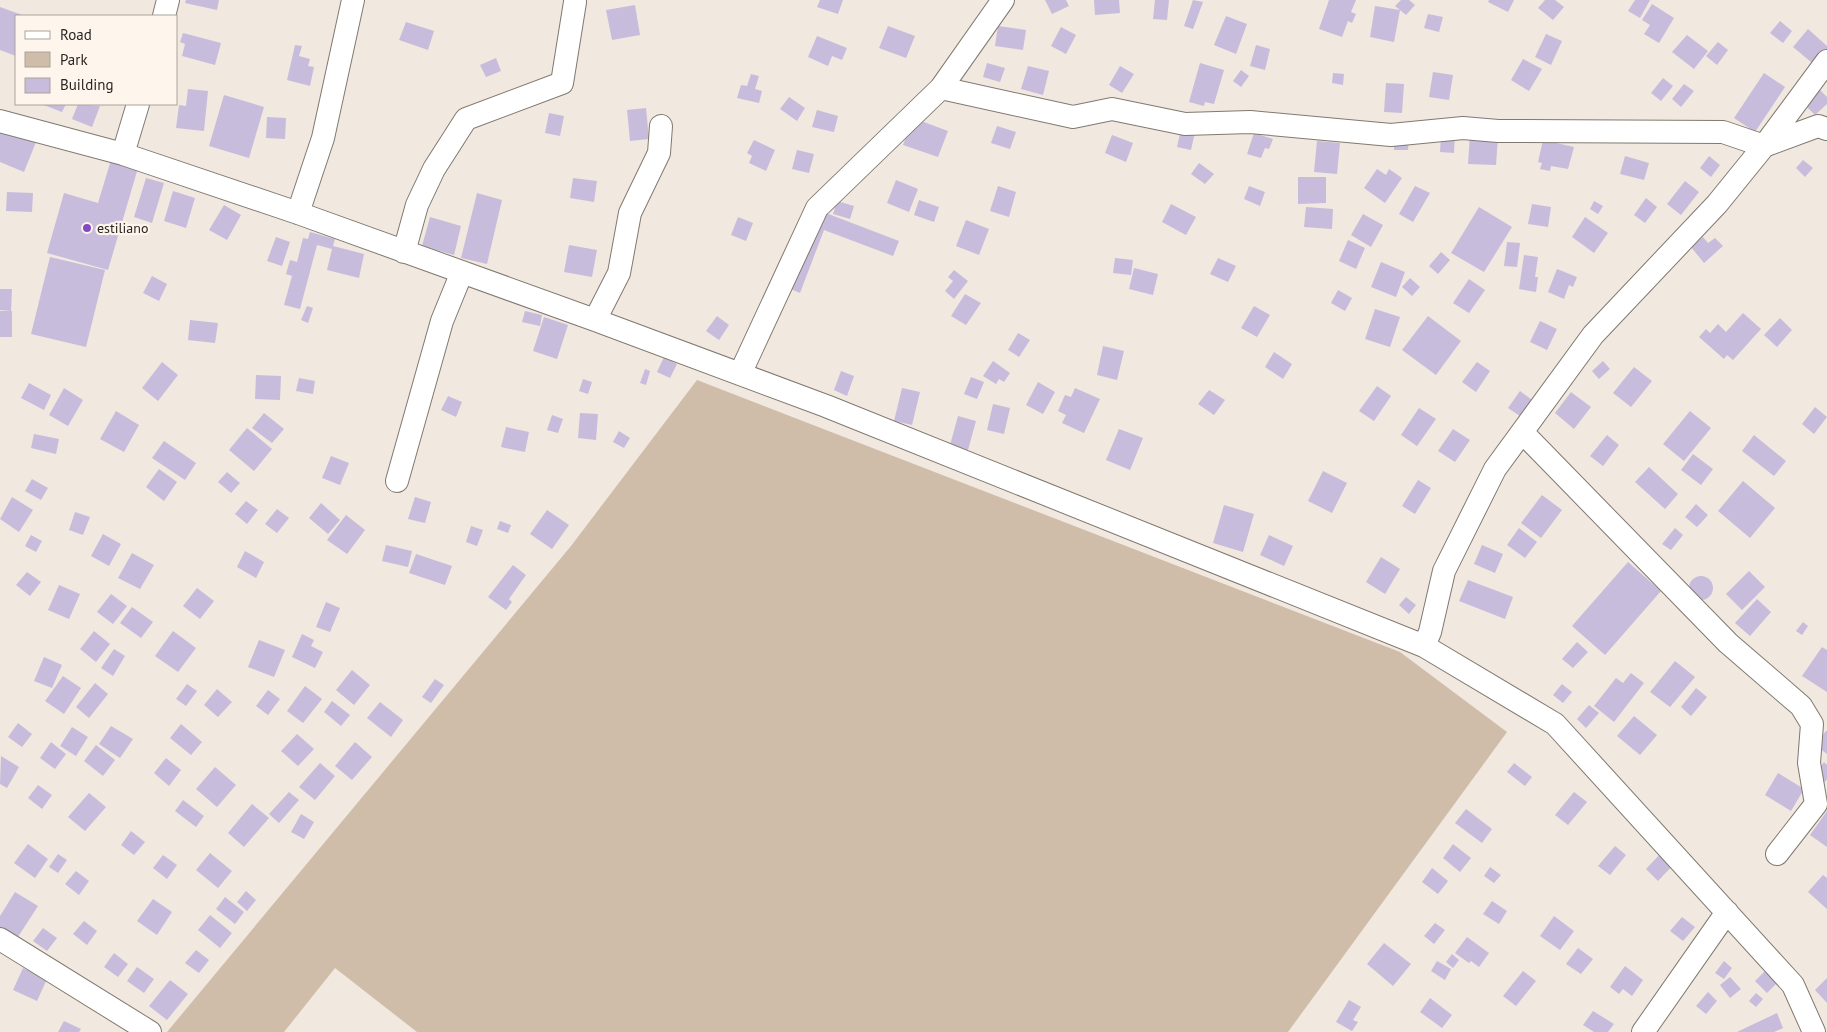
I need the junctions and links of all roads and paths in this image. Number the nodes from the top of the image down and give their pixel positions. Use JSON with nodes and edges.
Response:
{"nodes":[{"id":1,"x":168,"y":0,"type":"edge"},
{"id":2,"x":353,"y":0,"type":"edge"},
{"id":3,"x":1003,"y":0,"type":"edge"},
{"id":4,"x":575,"y":2,"type":"dead end"},
{"id":5,"x":164,"y":15,"type":"edge"},
{"id":6,"x":1827,"y":62,"type":"edge"},
{"id":7,"x":941,"y":88,"type":"junction"},
{"id":8,"x":138,"y":105,"type":"edge"},
{"id":9,"x":0,"y":121,"type":"edge"},
{"id":10,"x":661,"y":126,"type":"dead end"},
{"id":11,"x":1827,"y":129,"type":"edge"},
{"id":12,"x":1764,"y":146,"type":"junction"},
{"id":13,"x":123,"y":154,"type":"junction"},
{"id":14,"x":298,"y":214,"type":"junction"},
{"id":15,"x":404,"y":252,"type":"junction"},
{"id":16,"x":462,"y":272,"type":"junction"},
{"id":17,"x":595,"y":320,"type":"junction"},
{"id":18,"x":740,"y":374,"type":"junction"},
{"id":19,"x":1522,"y":432,"type":"junction"},
{"id":20,"x":397,"y":481,"type":"dead end"},
{"id":21,"x":1424,"y":646,"type":"junction"},
{"id":22,"x":1777,"y":854,"type":"dead end"},
{"id":23,"x":1727,"y":912,"type":"junction"},
{"id":24,"x":0,"y":939,"type":"edge"},
{"id":25,"x":150,"y":1032,"type":"edge"},
{"id":26,"x":1643,"y":1032,"type":"edge"},
{"id":27,"x":1814,"y":1032,"type":"edge"}],
"edges":[{"from":1,"to":5,"type":"street"},
{"from":2,"to":14,"type":"street"},
{"from":3,"to":7,"type":"street"},
{"from":4,"to":15,"type":"street"},
{"from":6,"to":12,"type":"street"},
{"from":7,"to":12,"type":"street"},
{"from":7,"to":18,"type":"street"},
{"from":8,"to":13,"type":"street"},
{"from":9,"to":13,"type":"street"},
{"from":10,"to":17,"type":"street"},
{"from":11,"to":12,"type":"street"},
{"from":12,"to":19,"type":"street"},
{"from":13,"to":14,"type":"street"},
{"from":14,"to":15,"type":"street"},
{"from":15,"to":16,"type":"street"},
{"from":16,"to":17,"type":"street"},
{"from":16,"to":20,"type":"street"},
{"from":17,"to":18,"type":"street"},
{"from":18,"to":21,"type":"street"},
{"from":19,"to":21,"type":"street"},
{"from":19,"to":22,"type":"street"},
{"from":21,"to":23,"type":"street"},
{"from":23,"to":26,"type":"street"},
{"from":23,"to":27,"type":"street"},
{"from":24,"to":25,"type":"street"}]}
